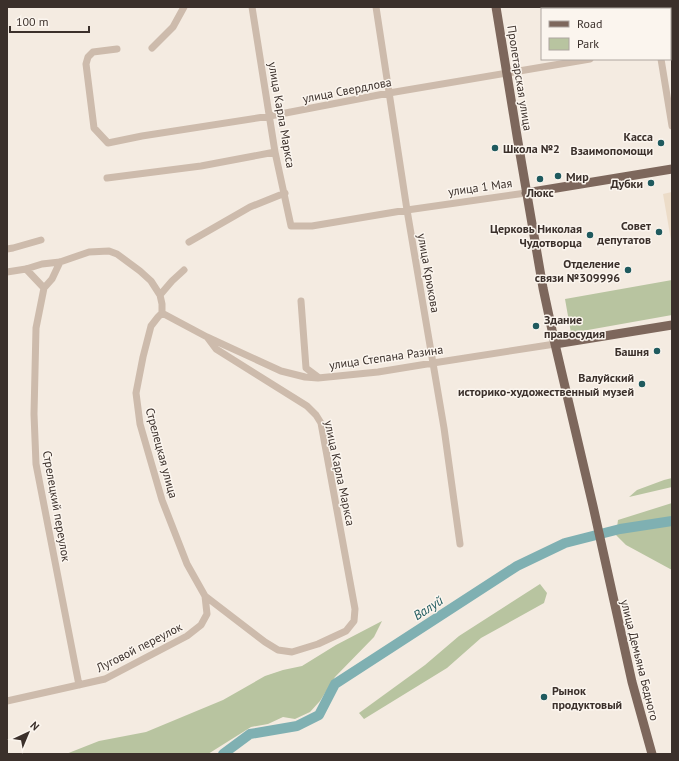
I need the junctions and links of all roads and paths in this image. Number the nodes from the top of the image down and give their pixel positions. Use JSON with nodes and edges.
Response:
{"nodes":[{"id":1,"x":184,"y":7,"type":"edge"},
{"id":2,"x":252,"y":7,"type":"edge"},
{"id":3,"x":376,"y":7,"type":"edge"},
{"id":4,"x":496,"y":7,"type":"edge"},
{"id":5,"x":152,"y":48,"type":"dead end"},
{"id":6,"x":117,"y":49,"type":"dead end"},
{"id":7,"x":584,"y":60,"type":"edge"},
{"id":8,"x":661,"y":60,"type":"edge"},
{"id":9,"x":507,"y":73,"type":"junction"},
{"id":10,"x":390,"y":93,"type":"junction"},
{"id":11,"x":270,"y":116,"type":"junction"},
{"id":12,"x":672,"y":126,"type":"edge"},
{"id":13,"x":275,"y":152,"type":"junction"},
{"id":14,"x":672,"y":169,"type":"edge"},
{"id":15,"x":107,"y":178,"type":"dead end"},
{"id":16,"x":285,"y":193,"type":"junction"},
{"id":17,"x":526,"y":193,"type":"junction"},
{"id":18,"x":407,"y":210,"type":"junction"},
{"id":19,"x":291,"y":226,"type":"joint"},
{"id":20,"x":41,"y":240,"type":"dead end"},
{"id":21,"x":189,"y":242,"type":"dead end"},
{"id":22,"x":7,"y":249,"type":"edge"},
{"id":23,"x":60,"y":262,"type":"junction"},
{"id":24,"x":26,"y":269,"type":"junction"},
{"id":25,"x":184,"y":270,"type":"dead end"},
{"id":26,"x":7,"y":272,"type":"edge"},
{"id":27,"x":44,"y":288,"type":"junction"},
{"id":28,"x":160,"y":295,"type":"junction"},
{"id":29,"x":301,"y":301,"type":"dead end"},
{"id":30,"x":162,"y":313,"type":"junction"},
{"id":31,"x":672,"y":325,"type":"edge"},
{"id":32,"x":207,"y":337,"type":"junction"},
{"id":33,"x":555,"y":344,"type":"junction"},
{"id":34,"x":433,"y":362,"type":"junction"},
{"id":35,"x":318,"y":378,"type":"junction"},
{"id":36,"x":592,"y":506,"type":"joint"},
{"id":37,"x":460,"y":544,"type":"dead end"},
{"id":38,"x":205,"y":596,"type":"junction"},
{"id":39,"x":79,"y":684,"type":"junction"},
{"id":40,"x":7,"y":701,"type":"edge"},
{"id":41,"x":652,"y":754,"type":"edge"}],
"edges":[{"from":1,"to":5,"type":"street"},
{"from":2,"to":11,"type":"street","name":"улица Карла Маркса"},
{"from":3,"to":10,"type":"street","name":"улица Крюкова"},
{"from":4,"to":9,"type":"main road","name":"Пролетарская улица"},
{"from":6,"to":11,"type":"street","name":"улица Свердлова"},
{"from":7,"to":9,"type":"street","name":"улица Свердлова"},
{"from":8,"to":12,"type":"street"},
{"from":9,"to":10,"type":"street","name":"улица Свердлова"},
{"from":9,"to":17,"type":"main road","name":"Пролетарская улица"},
{"from":10,"to":11,"type":"street","name":"улица Свердлова"},
{"from":10,"to":18,"type":"street","name":"улица Крюкова"},
{"from":11,"to":13,"type":"street","name":"улица Карла Маркса"},
{"from":13,"to":15,"type":"street"},
{"from":13,"to":16,"type":"street","name":"улица Карла Маркса"},
{"from":14,"to":17,"type":"main road","name":"улица 1 Мая"},
{"from":16,"to":19,"type":"street","name":"улица Карла Маркса"},
{"from":16,"to":21,"type":"street"},
{"from":17,"to":18,"type":"street","name":"улица 1 Мая"},
{"from":17,"to":33,"type":"main road","name":"Пролетарская улица"},
{"from":18,"to":19,"type":"street","name":"улица 1 Мая"},
{"from":18,"to":34,"type":"street","name":"улица Крюкова"},
{"from":20,"to":22,"type":"street"},
{"from":23,"to":24,"type":"street"},
{"from":23,"to":27,"type":"street","name":"Стрелецкий переулок"},
{"from":23,"to":28,"type":"street"},
{"from":24,"to":26,"type":"street"},
{"from":24,"to":27,"type":"street"},
{"from":25,"to":28,"type":"street"},
{"from":27,"to":39,"type":"street","name":"Стрелецкий переулок"},
{"from":28,"to":30,"type":"street"},
{"from":29,"to":35,"type":"street"},
{"from":30,"to":32,"type":"street","name":"улица Степана Разина"},
{"from":30,"to":38,"type":"street","name":"Стрелецкая улица"},
{"from":31,"to":33,"type":"main road","name":"улица Степана Разина"},
{"from":32,"to":35,"type":"street","name":"улица Степана Разина"},
{"from":32,"to":38,"type":"street","name":"улица Карла Маркса"},
{"from":33,"to":34,"type":"street","name":"улица Степана Разина"},
{"from":33,"to":36,"type":"main road","name":"Пролетарская улица"},
{"from":34,"to":35,"type":"street","name":"улица Степана Разина"},
{"from":34,"to":37,"type":"street","name":"улица Крюкова"},
{"from":36,"to":41,"type":"main road","name":"улица Демьяна Бедного"},
{"from":38,"to":39,"type":"street","name":"Луговой переулок"},
{"from":39,"to":40,"type":"street","name":"Луговой переулок"}]}
